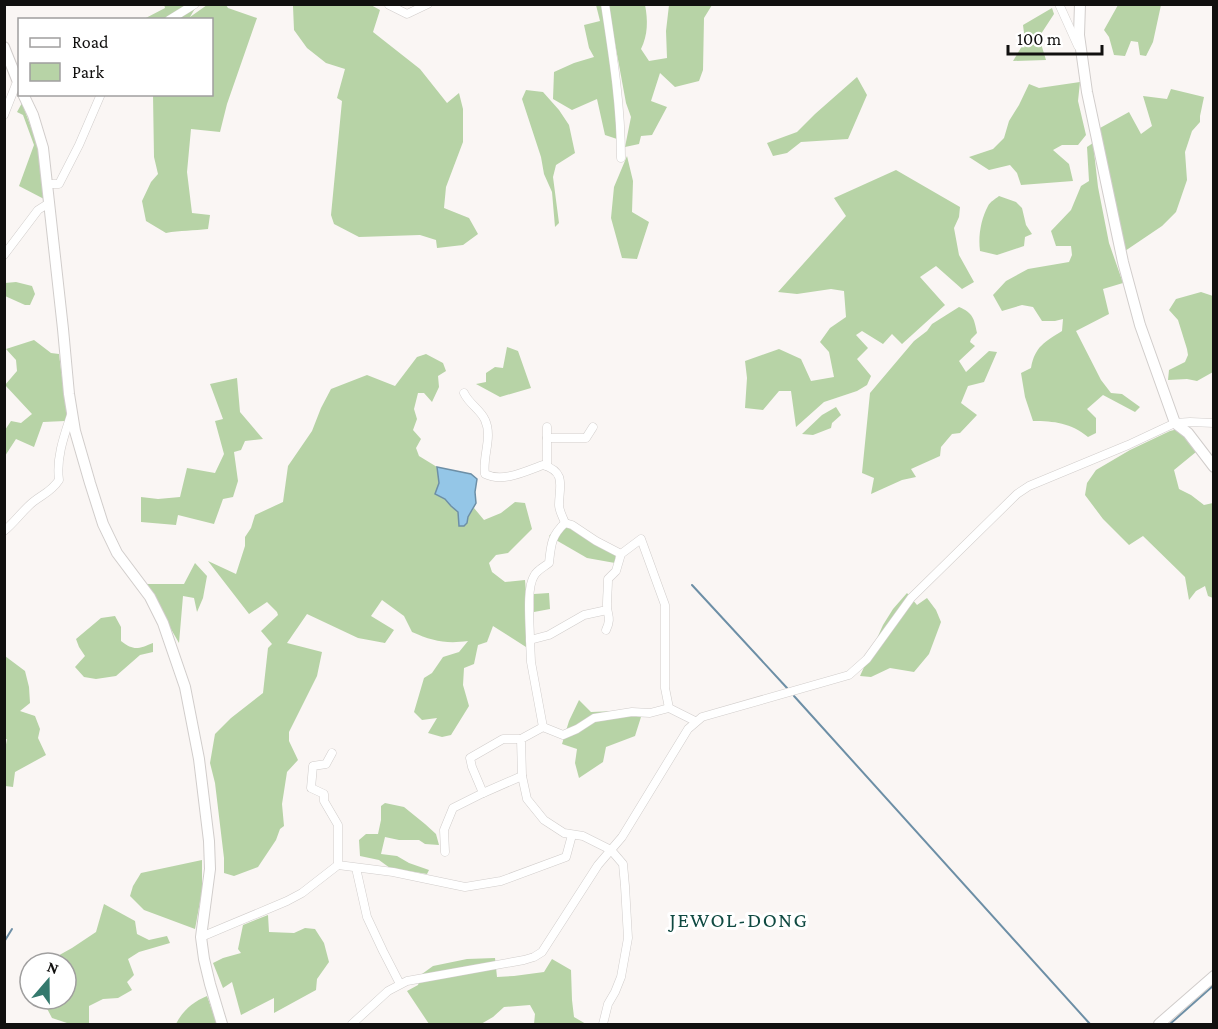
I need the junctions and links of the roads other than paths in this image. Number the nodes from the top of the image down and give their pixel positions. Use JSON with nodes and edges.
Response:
{"nodes":[{"id":1,"x":195,"y":4,"type":"edge"},
{"id":2,"x":428,"y":4,"type":"edge"},
{"id":3,"x":605,"y":4,"type":"edge"},
{"id":4,"x":1059,"y":4,"type":"edge"},
{"id":5,"x":1080,"y":4,"type":"edge"},
{"id":6,"x":389,"y":5,"type":"edge"},
{"id":7,"x":172,"y":18,"type":"edge"},
{"id":8,"x":4,"y":47,"type":"edge"},
{"id":9,"x":1081,"y":52,"type":"junction"},
{"id":10,"x":18,"y":84,"type":"edge"},
{"id":11,"x":24,"y":96,"type":"edge"},
{"id":12,"x":100,"y":96,"type":"edge"},
{"id":13,"x":4,"y":116,"type":"edge"},
{"id":14,"x":621,"y":158,"type":"dead end"},
{"id":15,"x":47,"y":184,"type":"junction"},
{"id":16,"x":49,"y":203,"type":"junction"},
{"id":17,"x":4,"y":255,"type":"edge"},
{"id":18,"x":464,"y":393,"type":"dead end"},
{"id":19,"x":72,"y":411,"type":"junction"},
{"id":20,"x":1175,"y":423,"type":"junction"},
{"id":21,"x":1214,"y":423,"type":"edge"},
{"id":22,"x":547,"y":427,"type":"dead end"},
{"id":23,"x":593,"y":427,"type":"dead end"},
{"id":24,"x":547,"y":438,"type":"junction"},
{"id":25,"x":547,"y":466,"type":"junction"},
{"id":26,"x":1214,"y":467,"type":"edge"},
{"id":27,"x":565,"y":522,"type":"junction"},
{"id":28,"x":4,"y":531,"type":"edge"},
{"id":29,"x":621,"y":554,"type":"junction"},
{"id":30,"x":607,"y":610,"type":"junction"},
{"id":31,"x":606,"y":630,"type":"dead end"},
{"id":32,"x":530,"y":640,"type":"junction"},
{"id":33,"x":669,"y":708,"type":"junction"},
{"id":34,"x":695,"y":722,"type":"junction"},
{"id":35,"x":543,"y":727,"type":"junction"},
{"id":36,"x":521,"y":739,"type":"junction"},
{"id":37,"x":332,"y":753,"type":"dead end"},
{"id":38,"x":522,"y":776,"type":"junction"},
{"id":39,"x":483,"y":793,"type":"junction"},
{"id":40,"x":572,"y":835,"type":"junction"},
{"id":41,"x":611,"y":850,"type":"junction"},
{"id":42,"x":445,"y":852,"type":"dead end"},
{"id":43,"x":338,"y":865,"type":"junction"},
{"id":44,"x":356,"y":868,"type":"junction"},
{"id":45,"x":201,"y":937,"type":"junction"},
{"id":46,"x":1214,"y":976,"type":"edge"},
{"id":47,"x":400,"y":984,"type":"junction"},
{"id":48,"x":222,"y":1024,"type":"edge"},
{"id":49,"x":352,"y":1024,"type":"edge"},
{"id":50,"x":603,"y":1024,"type":"edge"},
{"id":51,"x":1159,"y":1024,"type":"edge"}],
"edges":[{"from":1,"to":7,"type":"street"},
{"from":2,"to":6,"type":"street"},
{"from":3,"to":14,"type":"street"},
{"from":4,"to":9,"type":"street"},
{"from":5,"to":9,"type":"street"},
{"from":8,"to":10,"type":"street"},
{"from":9,"to":20,"type":"street"},
{"from":10,"to":13,"type":"street"},
{"from":11,"to":15,"type":"street"},
{"from":12,"to":15,"type":"street"},
{"from":15,"to":16,"type":"street"},
{"from":16,"to":17,"type":"street"},
{"from":16,"to":19,"type":"street"},
{"from":18,"to":25,"type":"street"},
{"from":19,"to":28,"type":"street"},
{"from":19,"to":45,"type":"street"},
{"from":20,"to":21,"type":"street"},
{"from":20,"to":26,"type":"street"},
{"from":20,"to":34,"type":"street"},
{"from":22,"to":24,"type":"street"},
{"from":23,"to":24,"type":"street"},
{"from":24,"to":25,"type":"street"},
{"from":25,"to":27,"type":"street"},
{"from":27,"to":29,"type":"street"},
{"from":27,"to":32,"type":"street"},
{"from":29,"to":30,"type":"street"},
{"from":29,"to":33,"type":"street"},
{"from":30,"to":31,"type":"street"},
{"from":30,"to":32,"type":"street"},
{"from":32,"to":35,"type":"street"},
{"from":33,"to":34,"type":"street"},
{"from":33,"to":35,"type":"street"},
{"from":34,"to":41,"type":"street"},
{"from":35,"to":36,"type":"street"},
{"from":36,"to":38,"type":"street"},
{"from":36,"to":39,"type":"street"},
{"from":37,"to":43,"type":"street"},
{"from":38,"to":39,"type":"street"},
{"from":38,"to":40,"type":"street"},
{"from":39,"to":42,"type":"street"},
{"from":40,"to":41,"type":"street"},
{"from":40,"to":44,"type":"street"},
{"from":41,"to":47,"type":"street"},
{"from":41,"to":50,"type":"street"},
{"from":43,"to":44,"type":"street"},
{"from":43,"to":45,"type":"street"},
{"from":44,"to":47,"type":"street"},
{"from":45,"to":48,"type":"street"},
{"from":46,"to":51,"type":"street"},
{"from":47,"to":49,"type":"street"}]}
